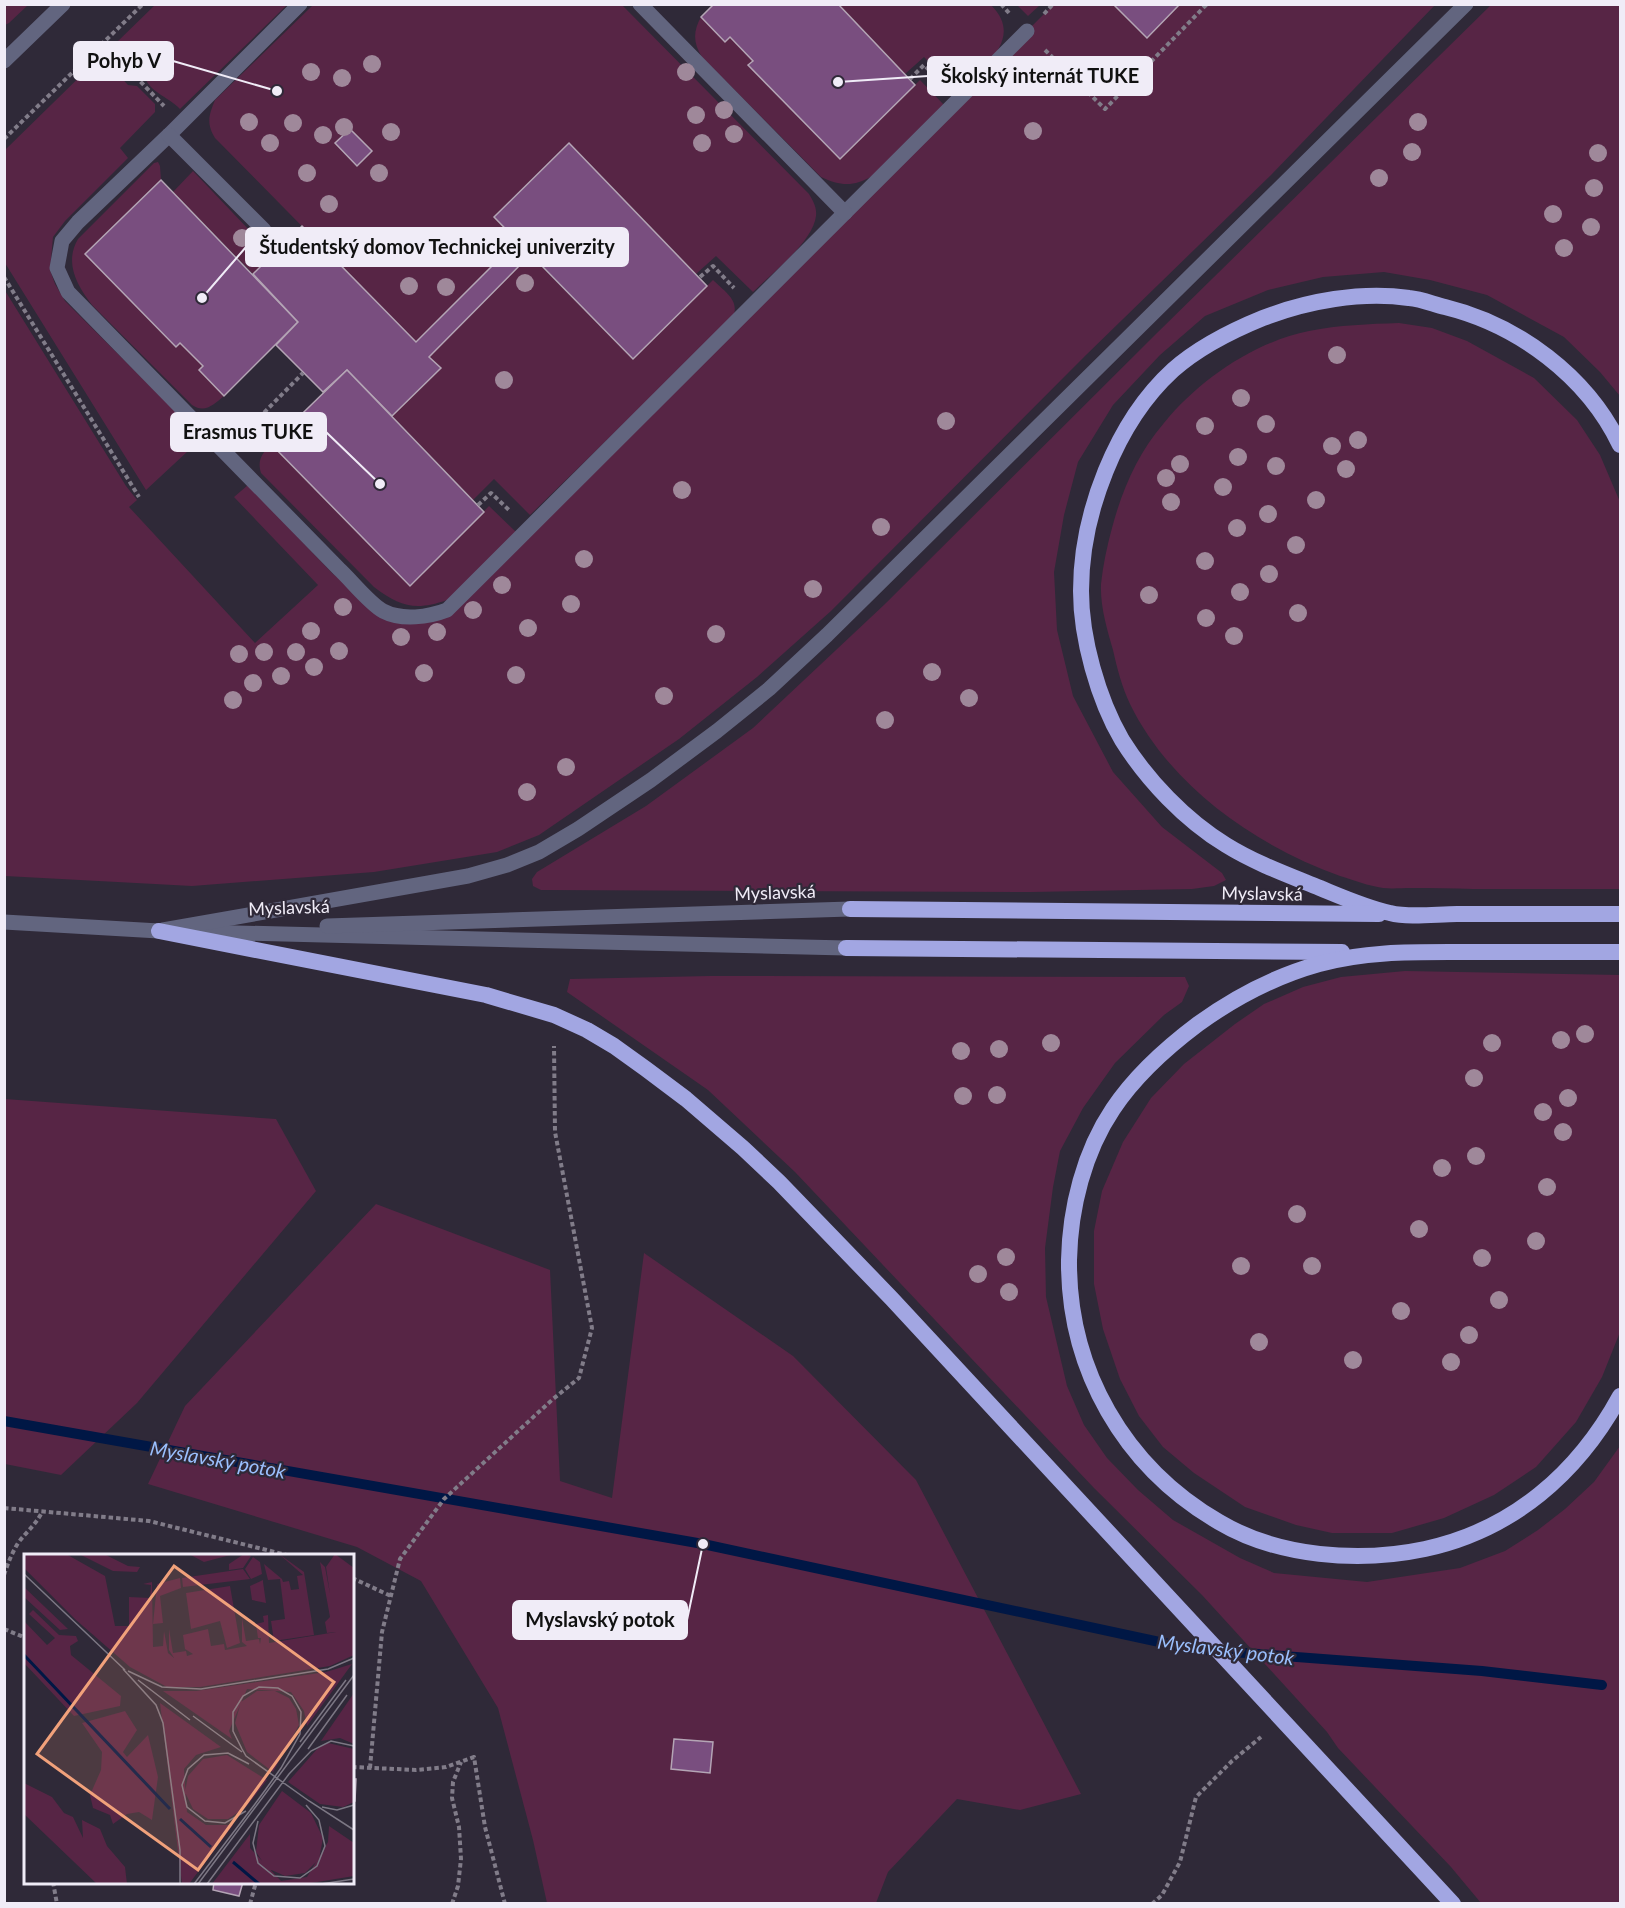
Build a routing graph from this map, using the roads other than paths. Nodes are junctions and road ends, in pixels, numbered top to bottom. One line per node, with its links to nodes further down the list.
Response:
1 (63, 4): 6 (street)
2 (300, 4): 7 (street)
3 (640, 4): 8 (street)
4 (1466, 4): 15 (street)
5 (1026, 31): 8 (street)
6 (4, 61)
7 (169, 135): 8 (street); 9 (street)
8 (845, 213)
9 (264, 230)
10 (1620, 445): 12 (highway)
11 (850, 909): 12 (highway, Myslavská); 15 (street, Myslavská)
12 (1392, 914): 13 (highway, Myslavská)
13 (1620, 914)
14 (4, 922): 15 (street, Myslavská)
15 (159, 931): 16 (street, Myslavská); 20 (highway)
16 (846, 948): 17 (highway, Myslavská)
17 (1385, 952): 18 (highway); 19 (highway)
18 (1620, 952)
19 (1620, 1396)
20 (1454, 1904)

